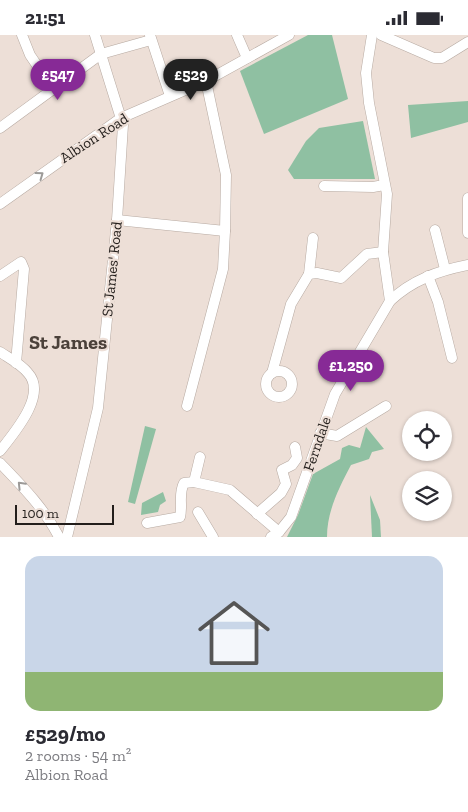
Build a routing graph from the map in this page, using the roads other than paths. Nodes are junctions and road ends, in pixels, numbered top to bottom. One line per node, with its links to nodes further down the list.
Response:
1 (22, 35): 12 (street)
2 (95, 35): 9 (street, St James' Road)
3 (237, 35): 10 (street)
4 (288, 35): 10 (street, Albion Road)
5 (372, 35): 16 (street)
6 (381, 35): 8 (street)
7 (151, 37): 9 (street); 13 (street)
8 (468, 43)
9 (101, 54): 12 (street); 14 (street, St James' Road)
10 (248, 58): 11 (street, Albion Road)
11 (206, 81): 13 (street, Albion Road); 22 (street)
12 (53, 89): 15 (street)
13 (170, 96): 14 (street, Albion Road)
14 (122, 117): 19 (street, Albion Road, one-way to 14); 20 (street, St James' Road)
15 (0, 128)
16 (384, 185): 17 (street); 25 (street)
17 (324, 186)
18 (468, 198): 23 (street)
19 (0, 203)
20 (117, 220): 22 (street); 49 (street, St James' Road)
21 (435, 230): 27 (street)
22 (225, 231): 36 (street)
23 (468, 233)
24 (313, 238): 28 (street)
25 (383, 252): 28 (street); 31 (street)
26 (468, 265): 27 (street, Ferndale)
27 (445, 269): 30 (street, Ferndale)
28 (308, 274): 35 (street)
29 (0, 276): 34 (street)
30 (428, 276): 31 (street, Ferndale); 33 (street)
31 (390, 301): 38 (street, Ferndale)
32 (0, 351): 34 (street)
33 (452, 358)
34 (16, 363): 40 (street)
35 (272, 373)
36 (188, 406)
37 (386, 406): 38 (street)
38 (320, 433): 47 (street, Ferndale)
39 (295, 447): 45 (street)
40 (0, 451)
41 (200, 457): 43 (street)
42 (0, 463): 48 (street, one-way to 42)
43 (194, 483): 45 (street); 46 (street)
44 (198, 512): 50 (street)
45 (257, 514): 47 (street)
46 (147, 523)
47 (275, 535)
48 (59, 537)
49 (67, 537)
50 (213, 537)

